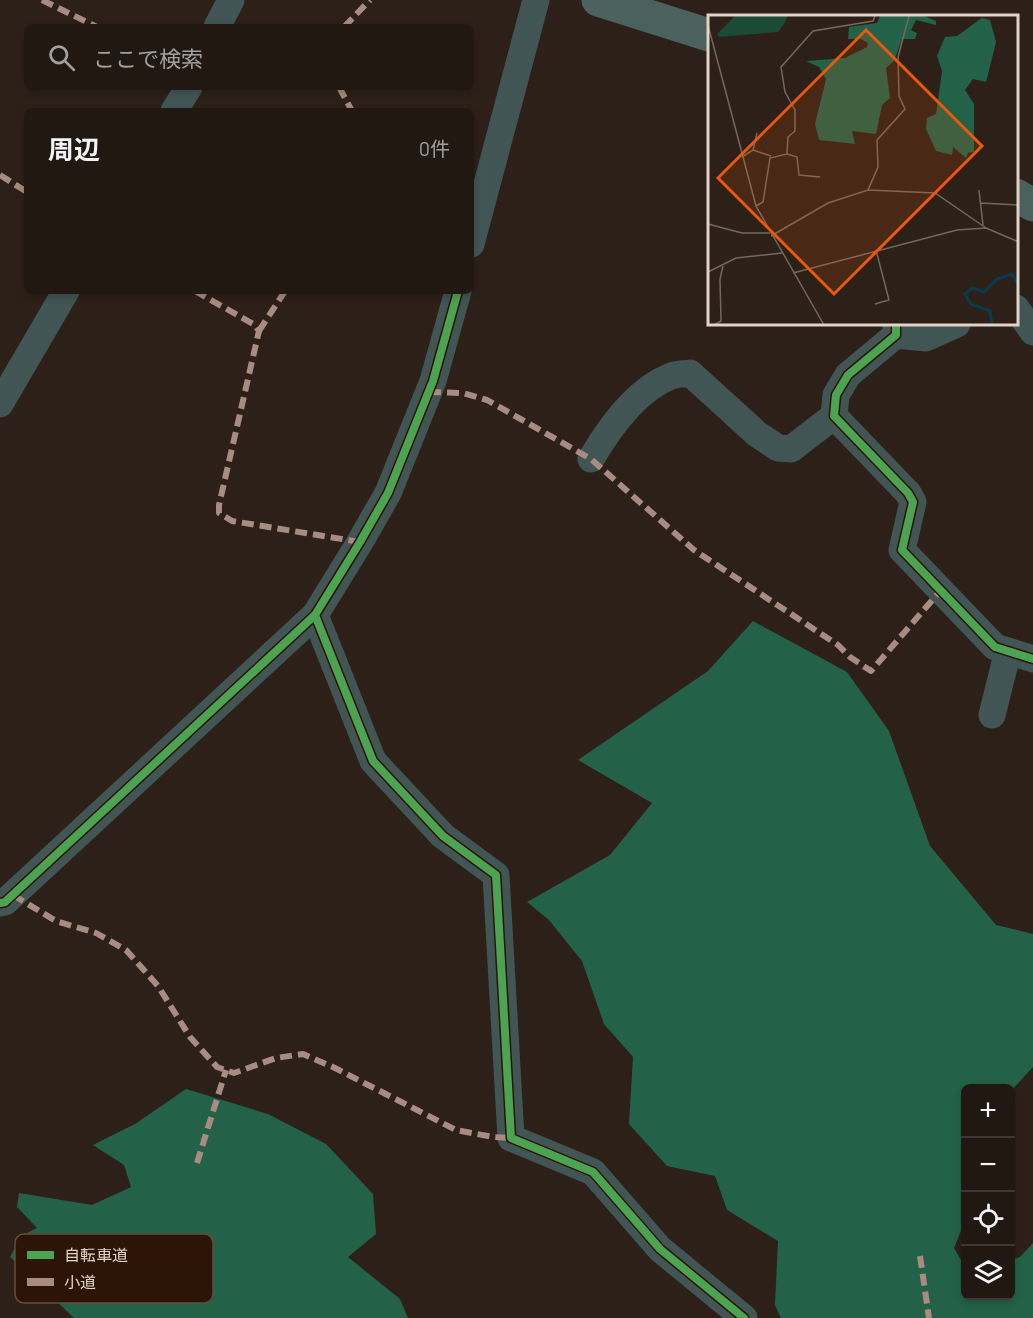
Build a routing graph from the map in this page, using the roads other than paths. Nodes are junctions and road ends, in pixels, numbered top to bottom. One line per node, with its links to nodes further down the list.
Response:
1 (231, 0): 4 (street)
2 (536, 0): 8 (street)
3 (598, 0): 5 (main road)
4 (219, 24)
5 (708, 35)
6 (187, 90): 7 (street)
7 (176, 108)
8 (474, 233)
9 (64, 294): 15 (street)
10 (457, 294): 18 (street)
11 (1018, 310): 14 (street)
12 (953, 326): 13 (street)
13 (896, 329): 16 (street)
14 (1033, 332)
15 (4, 389)
16 (834, 416): 17 (street); 19 (street)
17 (591, 459)
18 (315, 615): 21 (street); 22 (street)
19 (1020, 655): 20 (street)
20 (992, 715)
21 (0, 903)
22 (744, 1318)

